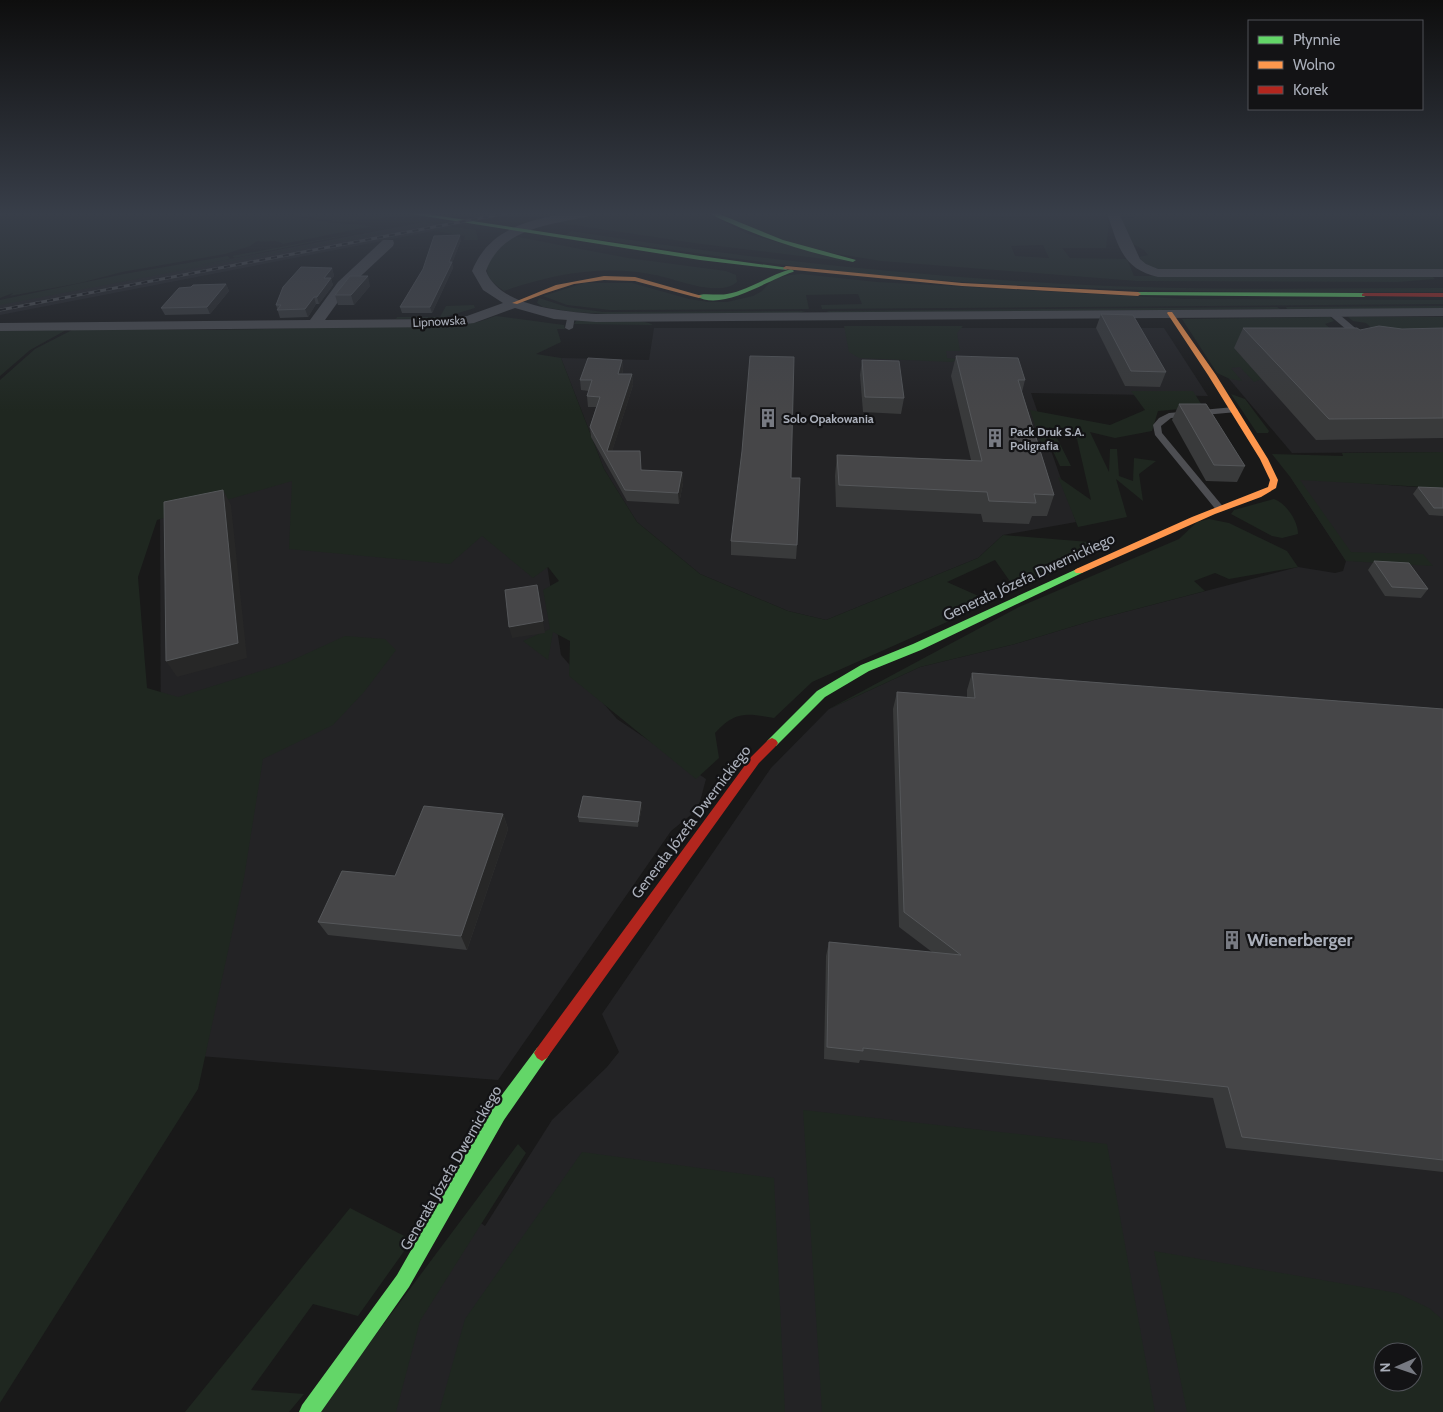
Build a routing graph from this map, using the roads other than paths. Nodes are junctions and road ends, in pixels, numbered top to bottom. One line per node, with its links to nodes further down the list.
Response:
1 (351, 279): 16 (street)
2 (482, 279): 12 (street)
3 (591, 279): 12 (main road)
4 (616, 279): 9 (main road)
5 (752, 279): 9 (main road)
6 (768, 279): 9 (main road)
7 (886, 279): 11 (main road)
8 (1032, 279): 10 (main road)
9 (756, 285)
10 (1443, 285)
11 (1443, 295)
12 (515, 303): 15 (street); 16 (street, Lipnowska)
13 (1331, 312): 14 (street); 15 (street); 18 (lane)
14 (1443, 312)
15 (1170, 313): 19 (main road, Generała Józefa Dwernickiego)
16 (314, 324): 17 (street, Lipnowska)
17 (0, 327)
18 (1365, 340)
19 (1234, 410): 20 (main road, Generała Józefa Dwernickiego); 20 (lane)
20 (1220, 510): 21 (main road, Generała Józefa Dwernickiego)
21 (309, 1412)

